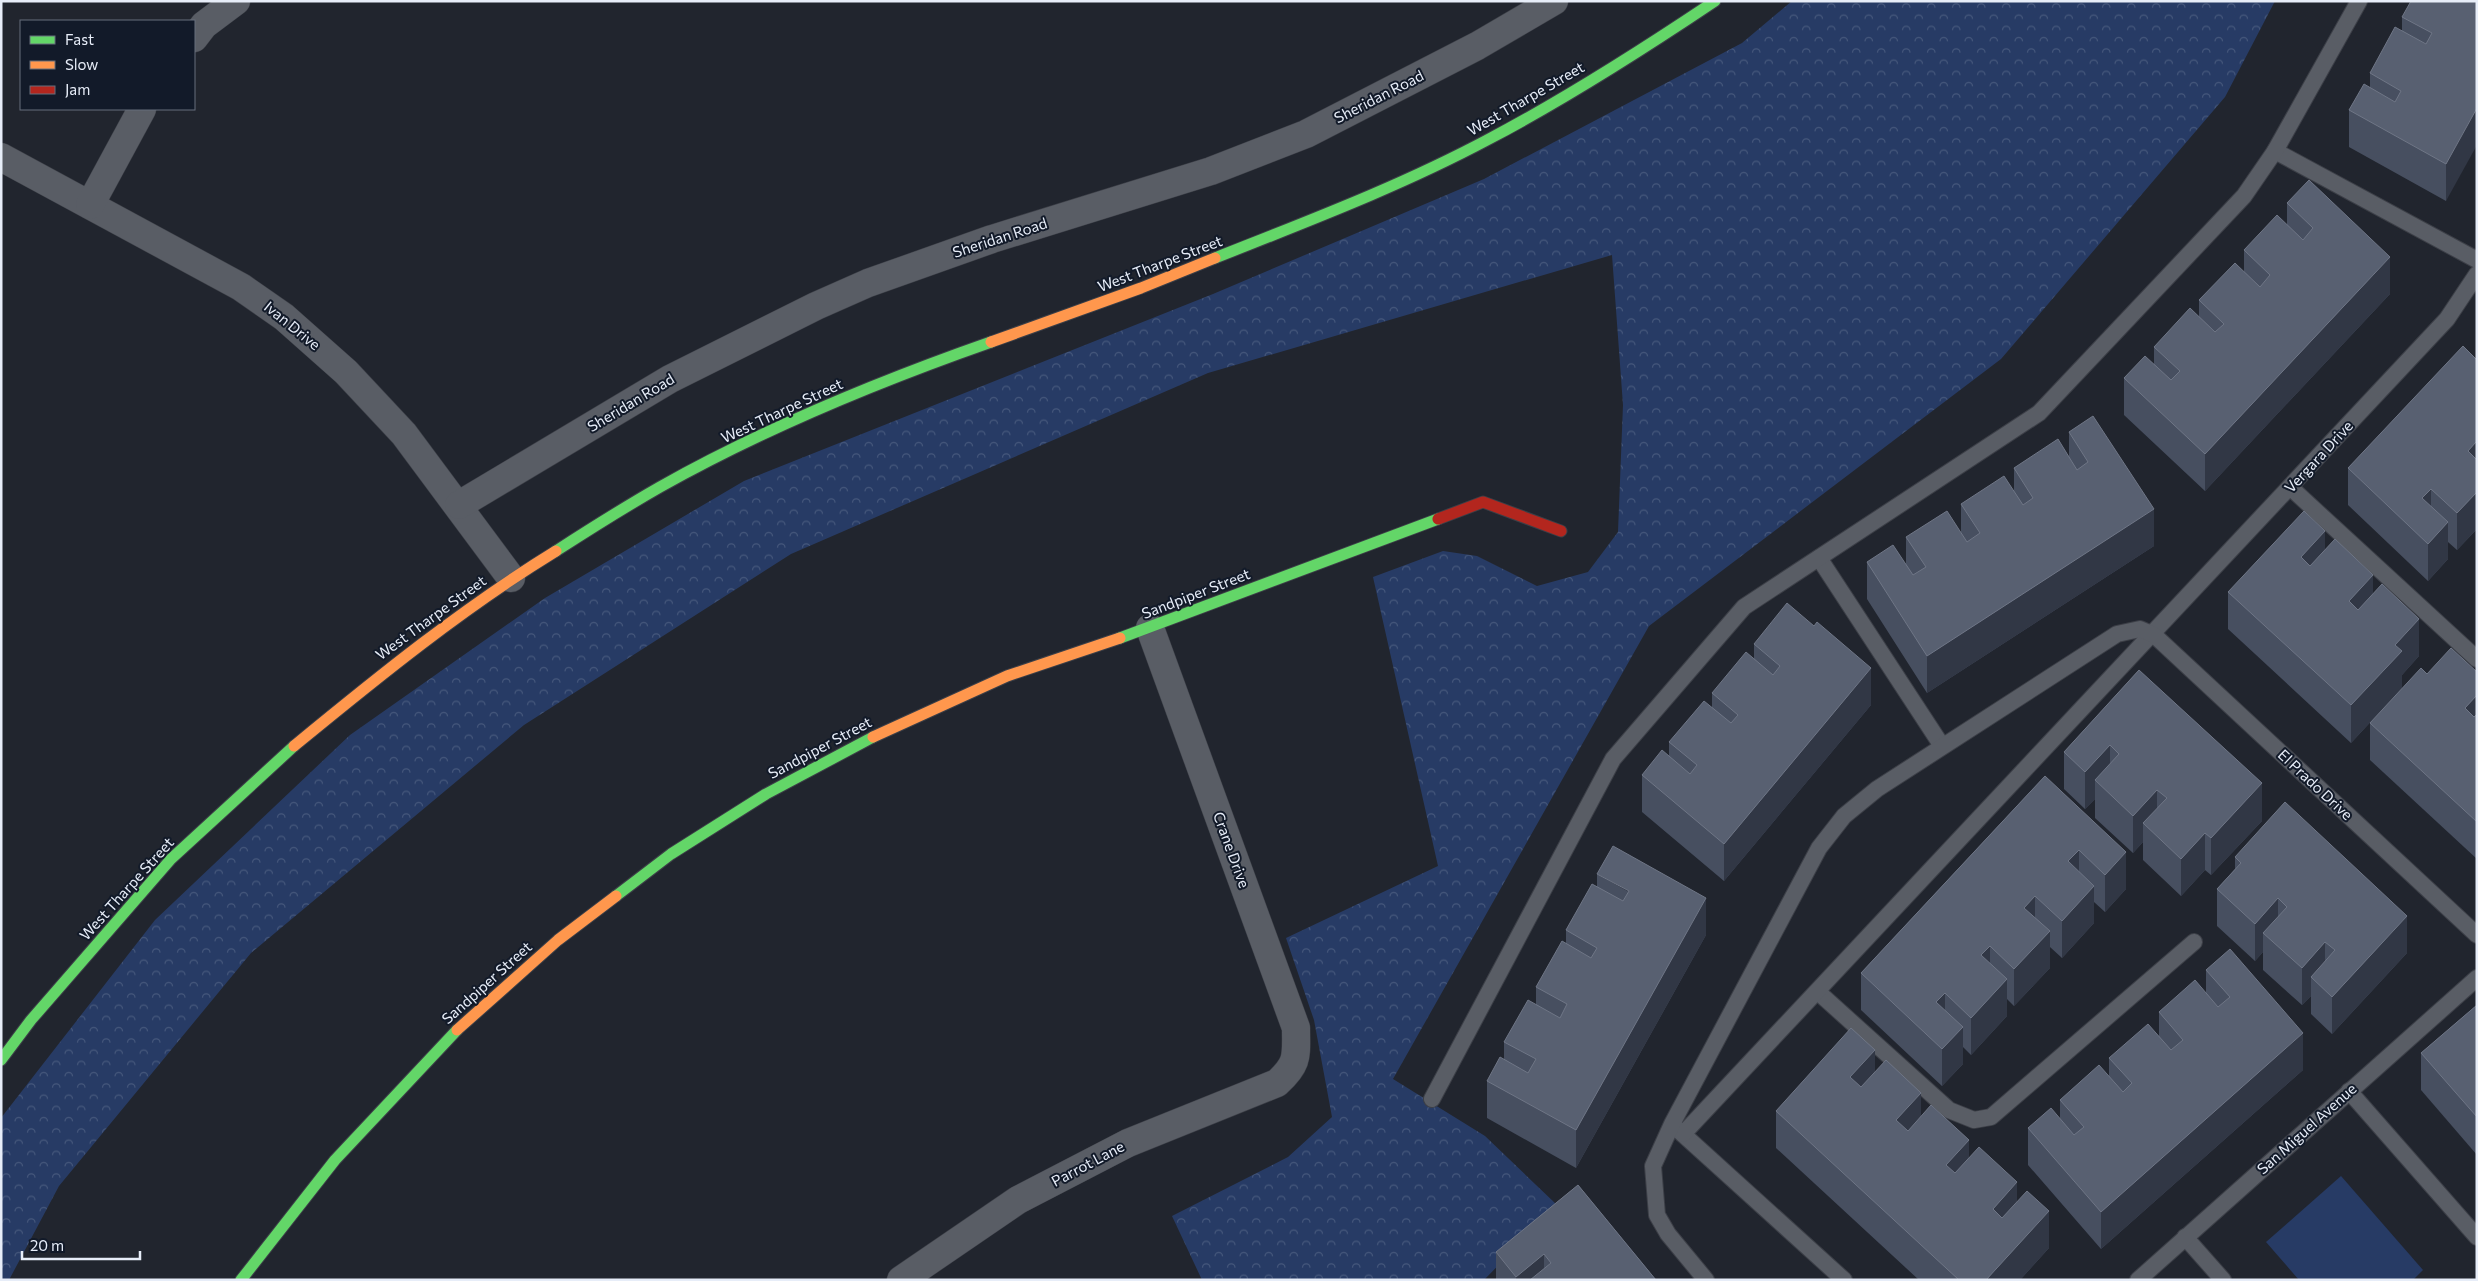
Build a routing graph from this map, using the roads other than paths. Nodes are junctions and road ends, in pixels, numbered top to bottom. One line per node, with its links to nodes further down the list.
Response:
1 (236, 1): 5 (street)
2 (1554, 1): 13 (street, Sheridan Road)
3 (1715, 1): 16 (main road, West Tharpe Street)
4 (2359, 1): 7 (lane)
5 (195, 37)
6 (141, 110): 9 (street)
7 (2275, 151): 10 (lane); 15 (lane)
8 (1, 157): 9 (street, Ivan Drive)
9 (90, 205): 13 (street, Ivan Drive)
10 (2477, 260)
11 (2477, 274): 12 (lane, Vergara Drive)
12 (2291, 488): 18 (lane, Vergara Drive); 19 (lane)
13 (459, 506): 16 (street, Ivan Drive)
14 (1561, 531): 17 (main road, Sandpiper Street)
15 (1818, 558): 20 (lane); 28 (lane)
16 (511, 578): 25 (main road, West Tharpe Street)
17 (1150, 628): 26 (street, Crane Drive); 32 (main road, Sandpiper Street)
18 (2154, 635): 20 (lane); 21 (lane, El Prado Drive); 24 (lane, Vergara Drive)
19 (2477, 660)
20 (1942, 746): 29 (lane)
21 (2477, 935)
22 (2194, 942): 24 (lane)
23 (2477, 978): 27 (lane, San Miguel Avenue)
24 (1818, 992): 29 (lane, Vergara Drive)
25 (1, 1060)
26 (1288, 1073): 33 (street, Parrot Lane)
27 (2349, 1091): 30 (lane); 31 (lane, San Miguel Avenue)
28 (1432, 1099)
29 (1678, 1129): 34 (lane); 35 (lane)
30 (2477, 1237)
31 (2185, 1238): 36 (lane, San Miguel Avenue); 37 (lane)
32 (240, 1280)
33 (901, 1280)
34 (1706, 1280)
35 (1844, 1280)
36 (2138, 1280)
37 (2223, 1280)

